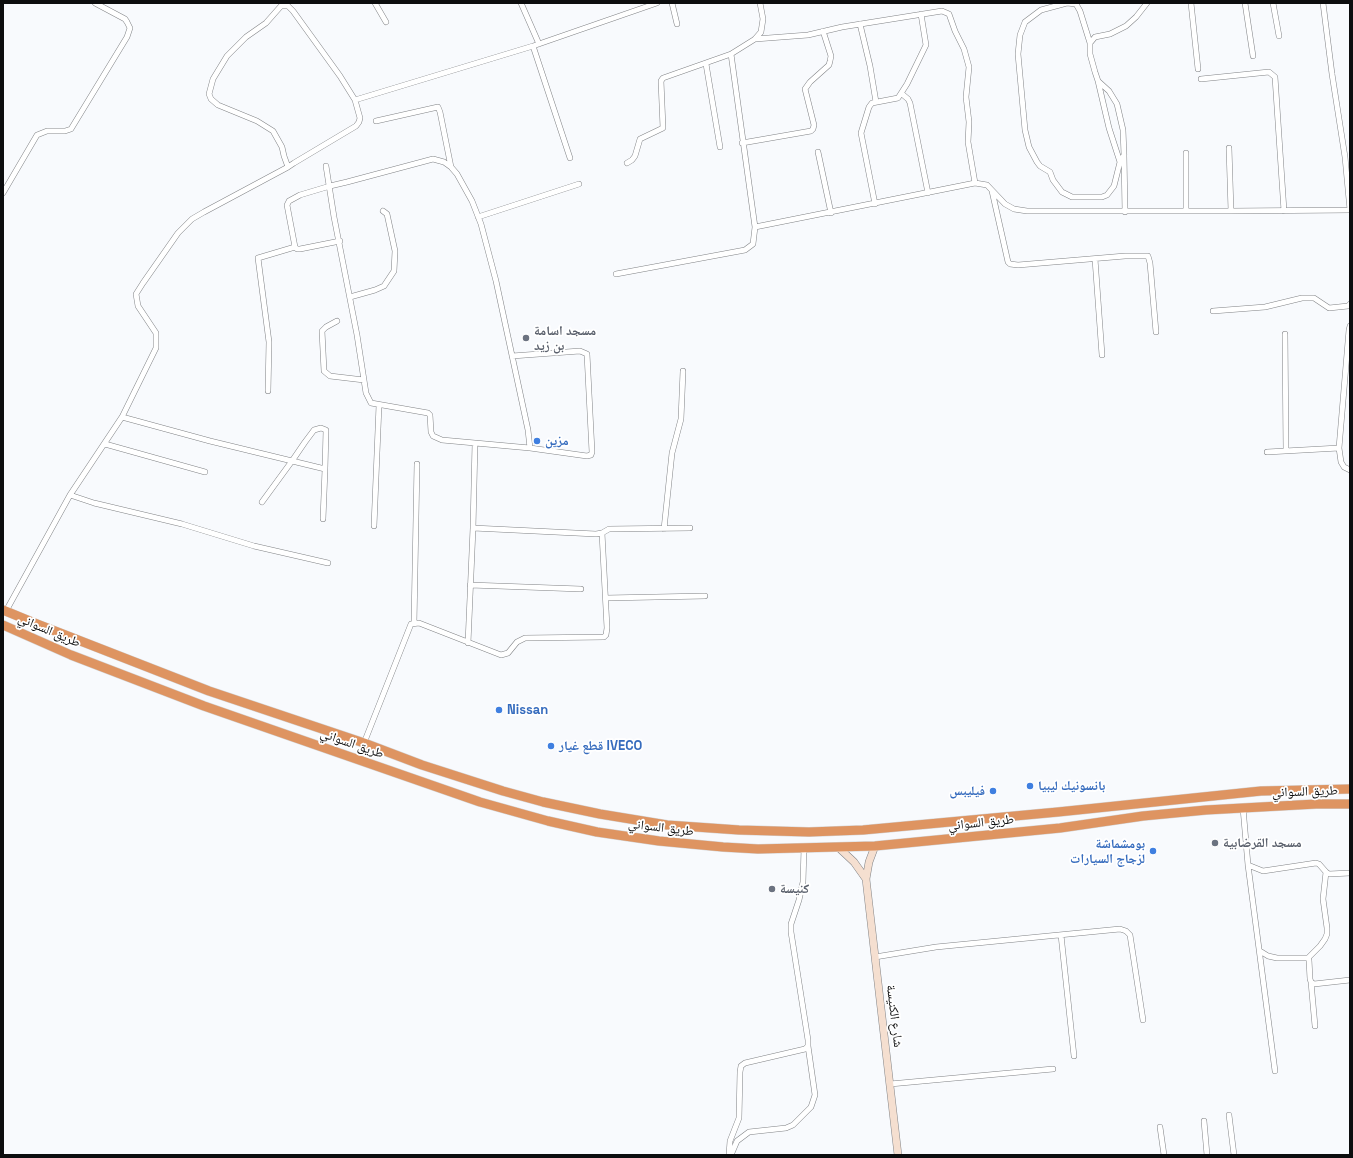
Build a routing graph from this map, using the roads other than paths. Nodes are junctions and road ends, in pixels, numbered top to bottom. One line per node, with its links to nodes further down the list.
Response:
1 (95, 3): 48 (street)
2 (375, 3): 13 (street)
3 (521, 3): 20 (street)
4 (657, 3): 20 (street)
5 (672, 3): 14 (street)
6 (760, 3): 18 (street)
7 (1147, 3): 19 (street)
8 (1191, 3): 25 (street)
9 (1245, 3): 23 (street)
10 (1273, 3): 17 (street)
11 (1323, 3): 52 (street)
12 (921, 14): 15 (street); 28 (street); 44 (street)
13 (386, 22)
14 (677, 24)
15 (860, 24): 16 (street); 30 (street)
16 (823, 31): 18 (street); 32 (street)
17 (1279, 36)
18 (756, 39): 22 (street)
19 (1090, 43): 27 (street); 39 (street)
20 (539, 44): 21 (street)
21 (533, 46): 29 (street); 38 (street)
22 (731, 54): 24 (street); 32 (street)
23 (1253, 56)
24 (706, 64): 33 (street); 40 (street)
25 (1198, 69)
26 (1201, 79): 51 (street)
27 (1098, 81): 37 (street); 39 (street)
28 (902, 94): 30 (street); 49 (street)
29 (355, 100): 42 (street); 42 (street)
30 (876, 102): 50 (street)
31 (376, 121): 43 (street)
32 (742, 143): 59 (street)
33 (720, 147)
34 (1229, 148): 56 (street)
35 (818, 152): 57 (street)
36 (1186, 153): 55 (street)
37 (1124, 155): 39 (street); 54 (street)
38 (570, 158)
39 (1120, 162)
40 (627, 163)
41 (326, 166): 46 (street)
42 (288, 167): 77 (street)
43 (451, 168): 46 (street); 58 (street)
44 (975, 183): 47 (street); 49 (street)
45 (578, 184): 58 (street)
46 (330, 186): 60 (street); 61 (street)
47 (992, 190): 54 (street); 62 (street)
48 (3, 193)
49 (928, 193): 50 (street)
50 (875, 204): 57 (street)
51 (1284, 210): 52 (street); 56 (street)
52 (1350, 210)
53 (383, 211): 64 (street)
54 (1125, 212): 55 (street)
55 (1186, 212): 56 (street)
56 (1231, 212)
57 (831, 213): 59 (street)
58 (478, 217): 72 (street)
59 (755, 227): 63 (street)
60 (340, 241): 61 (street); 64 (street)
61 (295, 247): 75 (street)
62 (1095, 259): 69 (street); 71 (street)
63 (616, 274)
64 (350, 297): 74 (street)
65 (1350, 304): 66 (street)
66 (1213, 311)
67 (337, 321): 74 (street)
68 (1350, 326): 81 (street)
69 (1156, 332)
70 (1285, 334): 82 (street)
71 (1102, 355)
72 (512, 356): 80 (street); 80 (street)
73 (683, 371): 95 (street)
74 (364, 380): 76 (street)
75 (268, 391)
76 (379, 405): 78 (street); 92 (street)
77 (122, 417): 79 (street); 84 (street)
78 (475, 443): 80 (street); 93 (street)
79 (105, 444): 88 (street); 89 (street)
80 (530, 448)
81 (1339, 448): 82 (street); 87 (street)
82 (1286, 451): 83 (street)
83 (1267, 452)
84 (292, 461): 86 (street); 86 (street); 90 (street)
85 (417, 464): 103 (street)
86 (324, 469): 91 (street)
87 (1350, 470)
88 (205, 472)
89 (70, 495): 97 (street); 102 (street)
90 (262, 502)
91 (323, 519)
92 (374, 526)
93 (473, 528): 96 (street); 98 (street)
94 (690, 528): 95 (street)
95 (664, 529): 96 (street)
96 (602, 533): 101 (street)
97 (328, 563)
98 (470, 585): 99 (street); 105 (street)
99 (581, 589)
100 (705, 596): 101 (street)
101 (606, 598): 105 (street)
102 (4, 610): 106 (highway, طريق السواني)
103 (414, 623): 105 (street); 106 (street)
104 (3, 625): 112 (highway, طريق السواني)
105 (468, 643)
106 (364, 743): 107 (highway, طريق السواني)
107 (1350, 789)
108 (1350, 804): 109 (highway, طريق السواني)
109 (1243, 808): 110 (highway, طريق السواني); 113 (street)
110 (875, 846): 111 (highway, طريق السواني); 116 (main road, شارع الكنيسة)
111 (838, 847): 112 (highway, طريق السواني); 116 (main road, شارع الكنيسة)
112 (804, 848): 125 (street)
113 (1248, 865): 114 (street); 118 (street)
114 (1326, 872): 115 (street); 120 (street)
115 (1350, 872)
116 (866, 879): 119 (main road, شارع الكنيسة)
117 (1060, 935): 119 (street); 123 (street); 126 (street)
118 (1260, 951): 120 (street); 128 (street)
119 (875, 957): 129 (main road, شارع الكنيسة)
120 (1308, 958): 122 (street)
121 (1350, 980): 122 (street)
122 (1311, 982): 124 (street)
123 (1143, 1020)
124 (1315, 1026)
125 (808, 1046): 133 (street); 133 (street)
126 (1074, 1056)
127 (1053, 1069): 129 (street)
128 (1275, 1071)
129 (890, 1084): 134 (main road, شارع الكنيسة)
130 (1229, 1115): 137 (street)
131 (1204, 1121): 136 (street)
132 (1160, 1127): 135 (street)
133 (730, 1155)
134 (898, 1155)
135 (1164, 1155)
136 (1207, 1155)
137 (1234, 1155)

